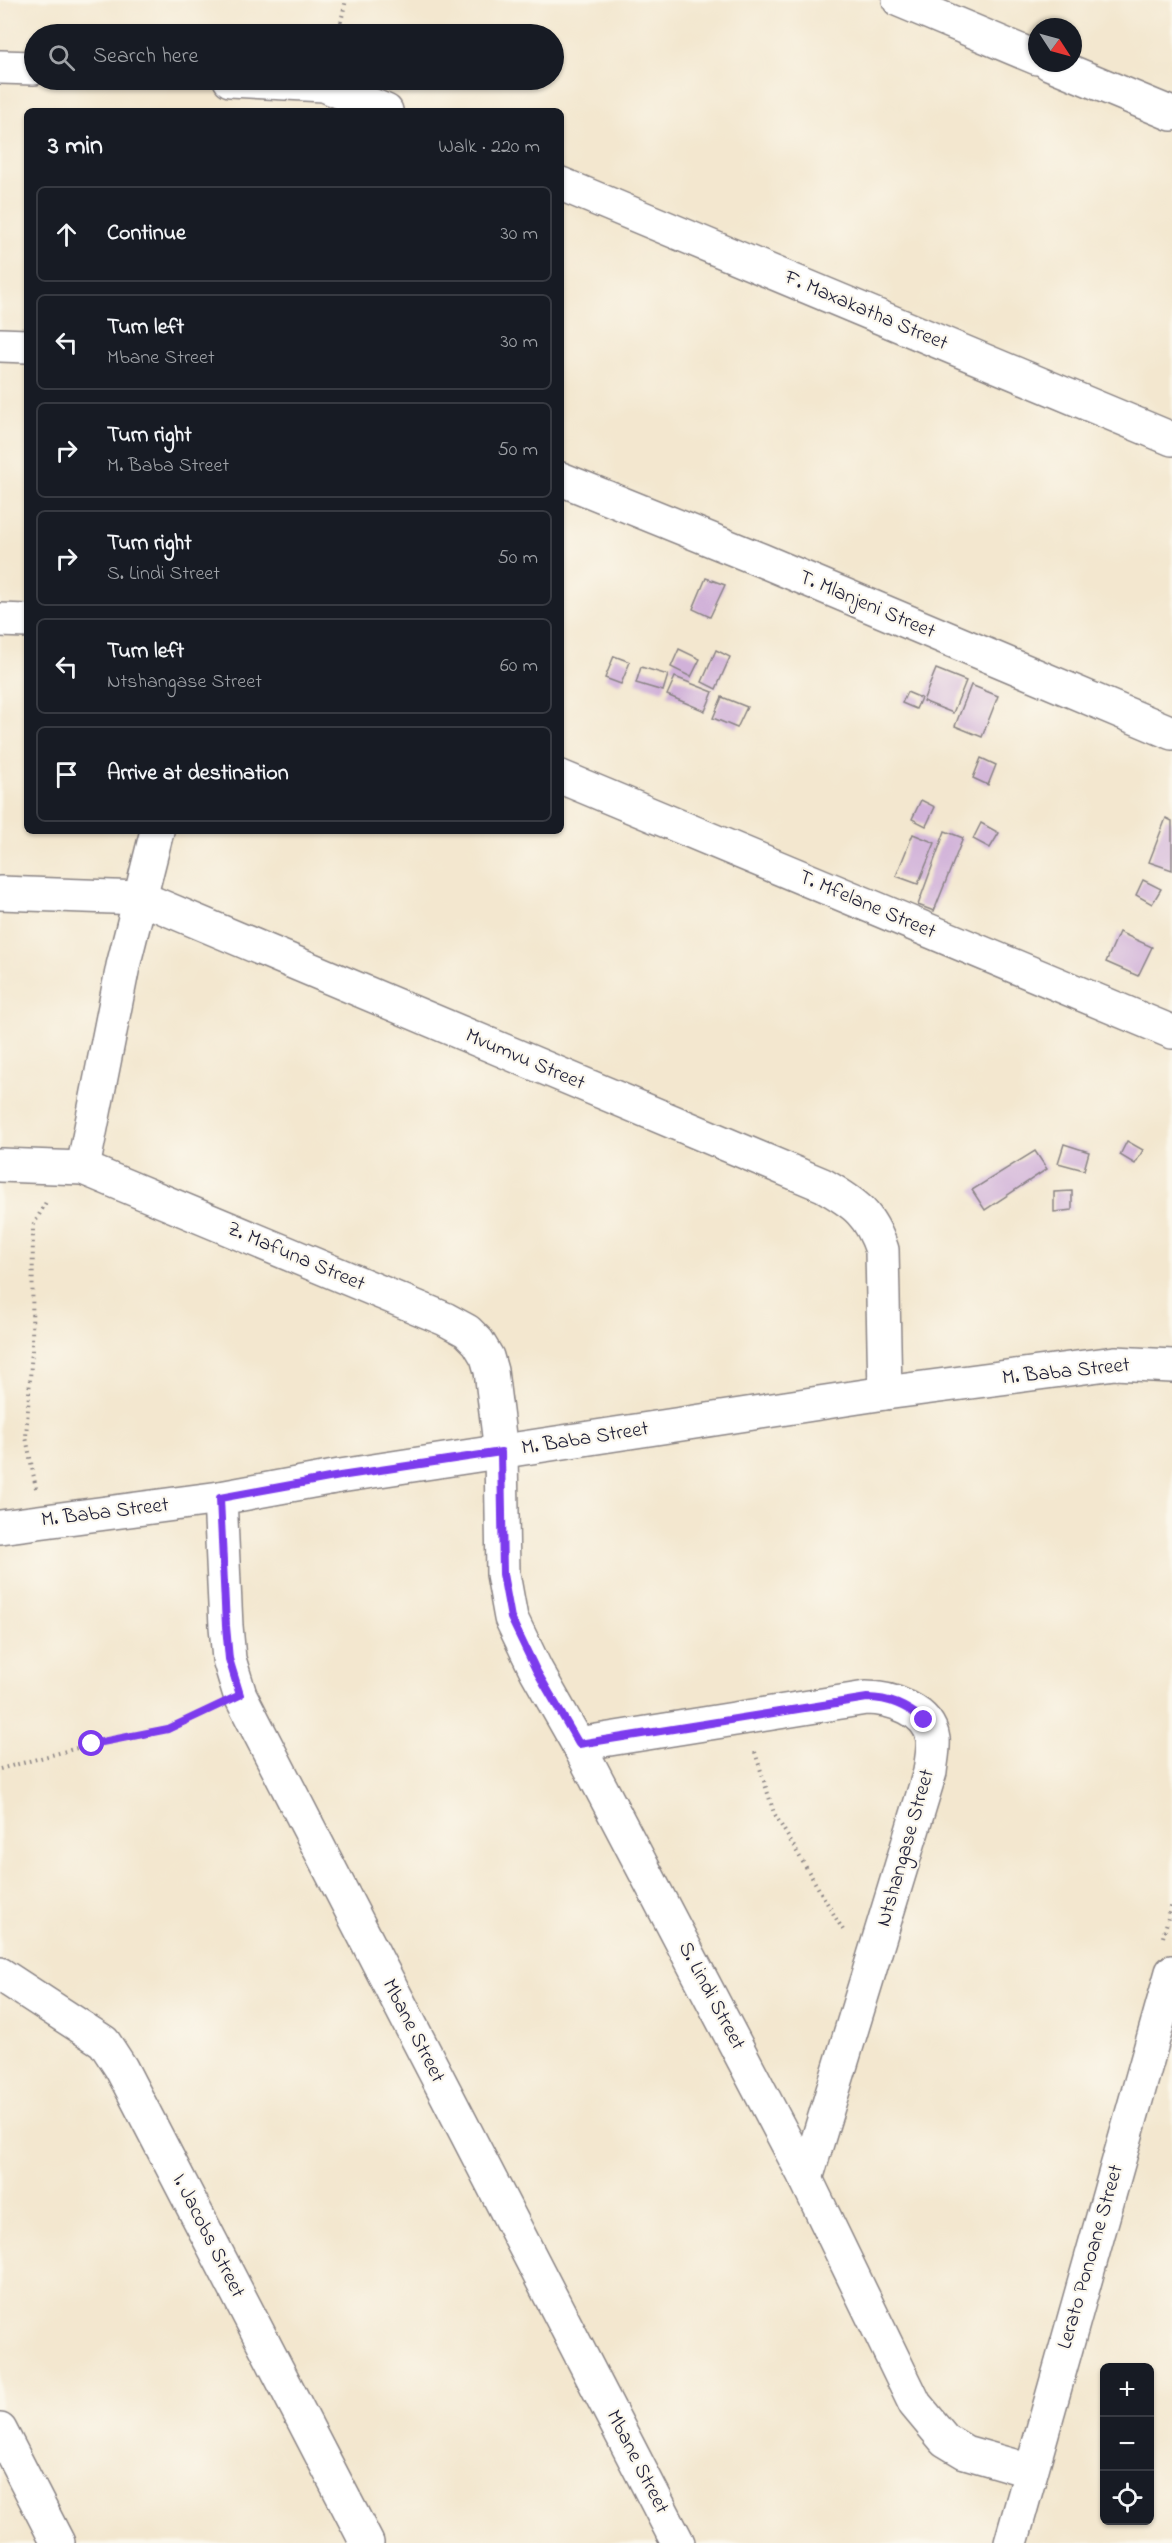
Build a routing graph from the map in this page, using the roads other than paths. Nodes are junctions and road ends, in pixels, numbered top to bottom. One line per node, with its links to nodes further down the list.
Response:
1 (898, 0): 2 (street)
2 (1028, 54)
3 (0, 67): 4 (street)
4 (24, 68)
5 (1071, 72): 9 (street)
6 (281, 90): 7 (street)
7 (321, 98): 8 (street)
8 (371, 108)
9 (1172, 114)
10 (564, 185): 13 (street, F. Maxakatha Street)
11 (0, 345): 12 (street)
12 (24, 346)
13 (1172, 439)
14 (564, 480): 17 (street, T. Mlanjeni Street)
15 (0, 620): 16 (street)
16 (24, 621)
17 (1172, 733)
18 (564, 778): 22 (street, T. Mfelane Street)
19 (157, 834): 21 (street)
20 (0, 893): 21 (street, Mvumvu Street)
21 (141, 898): 24 (street); 26 (street, Mvumvu Street)
22 (1172, 1032)
23 (0, 1165): 24 (street, Z. Mafuna Street)
24 (83, 1168): 27 (street, Z. Mafuna Street)
25 (1172, 1366): 26 (street, M. Baba Street)
26 (885, 1393): 27 (street, M. Baba Street)
27 (501, 1452): 28 (street, M. Baba Street); 30 (street, S. Lindi Street)
28 (220, 1498): 29 (street, M. Baba Street); 38 (street, Mbane Street)
29 (0, 1527)
30 (579, 1744): 33 (street, S. Lindi Street); 33 (street, Ntshangase Street)
31 (1172, 1972): 35 (street, Lerato Ponoane Street)
32 (0, 1974): 37 (street, I. Jacobs Street)
33 (806, 2179): 35 (street, S. Lindi Street)
34 (0, 2430): 36 (street)
35 (1031, 2471): 39 (street, Lerato Ponoane Street)
36 (58, 2543)
37 (367, 2543)
38 (678, 2543)
39 (1011, 2543)

